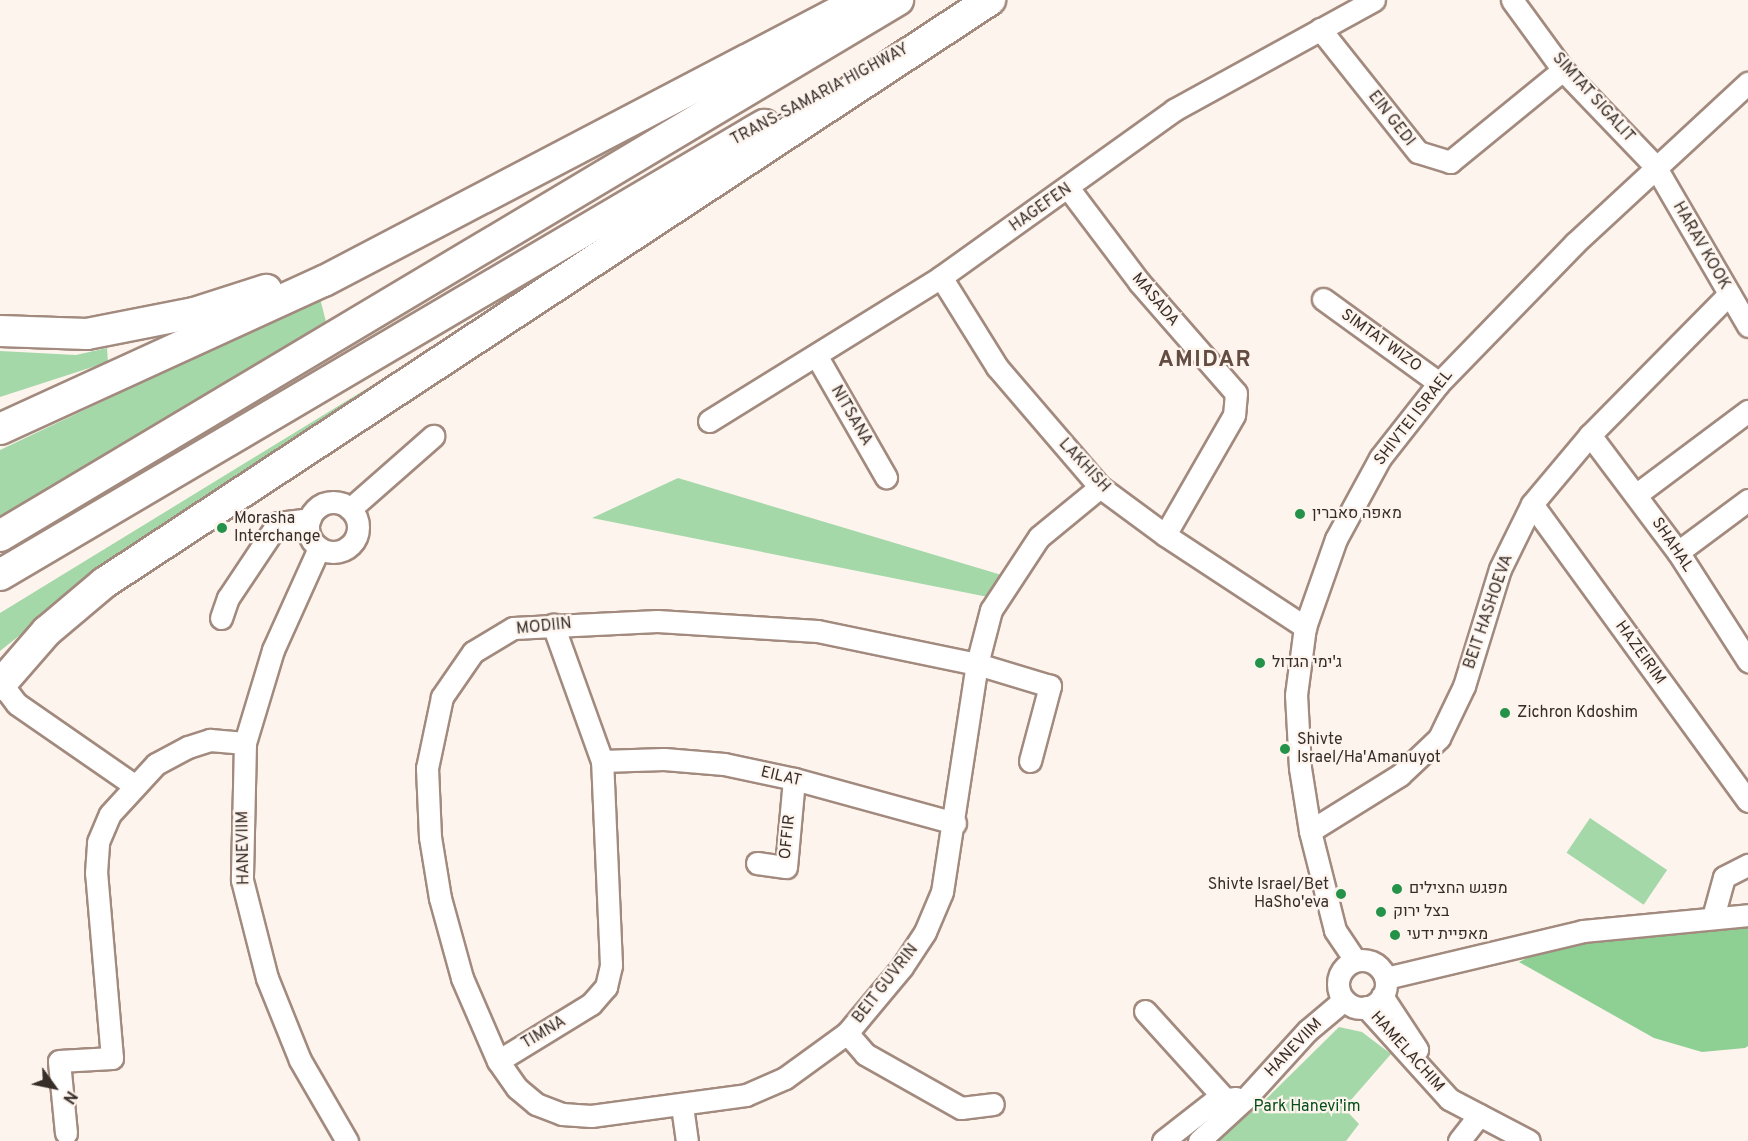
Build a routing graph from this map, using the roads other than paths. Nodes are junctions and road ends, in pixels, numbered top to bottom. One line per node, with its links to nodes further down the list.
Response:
1 (861, 0): 12 (highway)
2 (898, 0): 36 (highway)
3 (990, 0): 7 (highway)
4 (1374, 0): 6 (street, HAGEFEN)
5 (1512, 0): 8 (street, SIMTAT SIGALIT)
6 (1320, 29): 8 (street, EIN GEDI); 11 (street, HAGEFEN)
7 (940, 30): 27 (highway, TRANS-SAMARIA HIGHWAY); 46 (highway)
8 (1563, 70): 10 (street, SIMTAT SIGALIT)
9 (1748, 83): 10 (street, SHIVTEI ISRAEL)
10 (1655, 166): 14 (street, HARAV KOOK); 20 (street, SHIVTEI ISRAEL)
11 (1069, 189): 13 (street, HAGEFEN); 35 (street, MASADA)
12 (498, 191): 17 (highway); 18 (highway)
13 (941, 277): 19 (street, HAGEFEN); 29 (street, LAKHISH)
14 (1730, 294): 16 (street, HARAV KOOK); 25 (street, BEIT HASHOEVA)
15 (1323, 299): 20 (street, SIMTAT WIZO)
16 (1748, 326)
17 (0, 330)
18 (203, 336): 21 (highway); 24 (highway)
19 (816, 355): 23 (street, HAGEFEN); 28 (street, NITSANA)
20 (1439, 382): 43 (street, SHIVTEI ISRAEL)
21 (0, 407)
22 (1748, 411): 30 (street)
23 (709, 421)
24 (0, 429)
25 (1590, 435): 30 (street, SHAHAL); 32 (street, BEIT HASHOEVA)
26 (433, 436): 33 (street)
27 (187, 467): 39 (highway); 40 (highway)
28 (886, 477)
29 (1100, 487): 35 (street, LAKHISH); 45 (street, BEIT GUVRIN)
30 (1637, 494): 38 (street, SHAHAL)
31 (1748, 500): 38 (street)
32 (1532, 504): 52 (street, HAZEIRIM); 54 (street, BEIT HASHOEVA)
33 (350, 509): 34 (street); 37 (street)
34 (310, 519): 37 (street); 41 (street)
35 (1165, 535): 43 (street, LAKHISH)
36 (0, 536)
37 (319, 548): 47 (street, HANEVIIM)
38 (1678, 552): 44 (street, SHAHAL)
39 (0, 575)
40 (0, 598)
41 (221, 618)
42 (553, 625): 45 (street, MODIIN); 48 (street); 64 (street, MODIIN)
43 (1305, 627): 54 (street, SHIVTEI ISRAEL)
44 (1748, 661)
45 (977, 664): 49 (street, MODIIN); 53 (street, BEIT GUVRIN)
46 (1, 684): 51 (street)
47 (245, 743): 51 (street); 71 (street, HANEVIIM)
48 (602, 761): 50 (street, EILAT); 64 (street, TIMNA)
49 (1030, 761)
50 (794, 779): 53 (street, EILAT); 55 (street, OFFIR)
51 (134, 785): 70 (street)
52 (1748, 801)
53 (955, 823): 63 (street, BEIT GUVRIN)
54 (1310, 831): 59 (street, SHIVTEI ISRAEL)
55 (757, 863)
56 (1748, 865): 58 (street)
57 (1748, 915): 58 (street)
58 (1713, 917): 60 (street)
59 (1355, 960): 60 (street, HAMELACHIM); 61 (street)
60 (1378, 994): 61 (street); 69 (street, HAMELACHIM)
61 (1344, 1000): 66 (street, HANEVIIM)
62 (1145, 1011): 65 (street)
63 (847, 1033): 67 (street); 68 (street, BEIT GUVRIN)
64 (498, 1061): 68 (street, BEIT GUVRIN)
65 (1224, 1098): 66 (street); 73 (street)
66 (1246, 1098): 74 (street, HANEVIIM)
67 (993, 1104)
68 (682, 1106): 72 (street)
69 (1479, 1115): 75 (street); 76 (street, HAMELACHIM)
70 (66, 1133)
71 (347, 1141)
72 (687, 1141)
73 (1163, 1141)
74 (1199, 1141)
75 (1458, 1141)
76 (1529, 1141)

